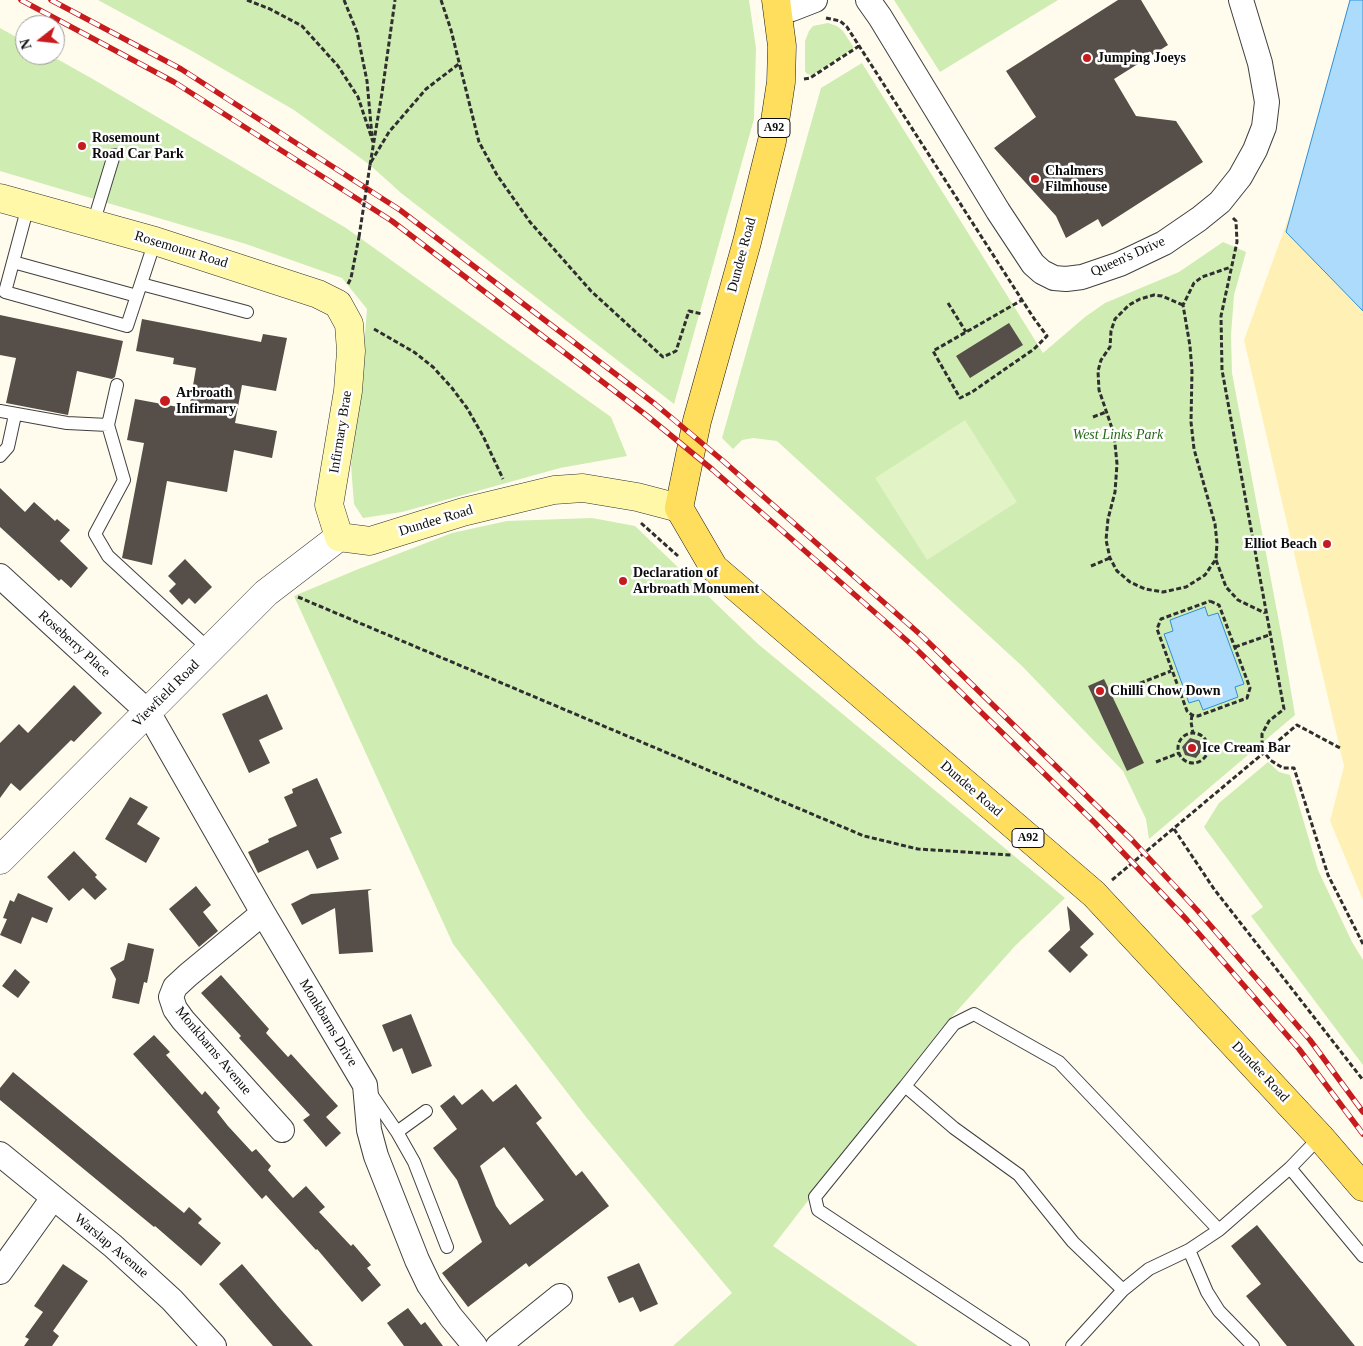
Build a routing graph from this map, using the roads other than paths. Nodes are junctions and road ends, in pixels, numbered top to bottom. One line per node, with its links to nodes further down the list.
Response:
1 (868, 0): 2 (street, Queen's Drive)
2 (1241, 0)
3 (777, 6): 4 (street); 19 (main road, Dundee Road / A92)
4 (818, 9)
5 (114, 155): 8 (lane)
6 (0, 198): 7 (main road, Rosemount Road)
7 (28, 206): 8 (main road, Rosemount Road); 10 (lane)
8 (93, 224): 9 (main road, Rosemount Road)
9 (155, 241): 11 (lane); 13 (main road, Rosemount Road)
10 (13, 262): 11 (lane); 11 (lane)
11 (139, 290): 12 (lane)
12 (247, 312)
13 (343, 314): 20 (main road, Infirmary Brae)
14 (117, 385): 17 (lane)
15 (0, 411): 16 (lane)
16 (15, 415): 17 (lane); 18 (lane)
17 (108, 425): 22 (lane)
18 (0, 456)
19 (679, 508): 20 (main road, Dundee Road); 31 (main road, Dundee Road / A92)
20 (339, 537): 22 (street, Viewfield Road)
21 (0, 576): 23 (street, Roseberry Place)
22 (210, 650): 23 (street, Viewfield Road)
23 (148, 712): 24 (street, Viewfield Road); 25 (street, Monkbarns Drive)
24 (0, 860)
25 (263, 912): 26 (street, Monkbarns Drive); 29 (street, Monkbarns Avenue)
26 (365, 1085): 30 (lane); 44 (street, Monkbarns Drive)
27 (905, 1086): 36 (lane); 41 (lane); 46 (lane)
28 (426, 1111): 30 (lane)
29 (282, 1130)
30 (397, 1132): 37 (lane)
31 (1320, 1136): 33 (lane); 34 (main road, Dundee Road / A92)
32 (0, 1154): 35 (street, Warslap Avenue)
33 (1290, 1168): 36 (lane); 39 (lane)
34 (1363, 1186)
35 (53, 1198): 40 (street); 43 (street, Warslap Avenue)
36 (1219, 1230): 38 (lane)
37 (447, 1247)
38 (1189, 1250): 41 (lane); 48 (lane)
39 (1363, 1256)
40 (0, 1272)
41 (1123, 1290): 47 (lane)
42 (560, 1296): 45 (street)
43 (214, 1346)
44 (475, 1346)
45 (498, 1346)
46 (1023, 1346)
47 (1072, 1346)
48 (1253, 1346)

